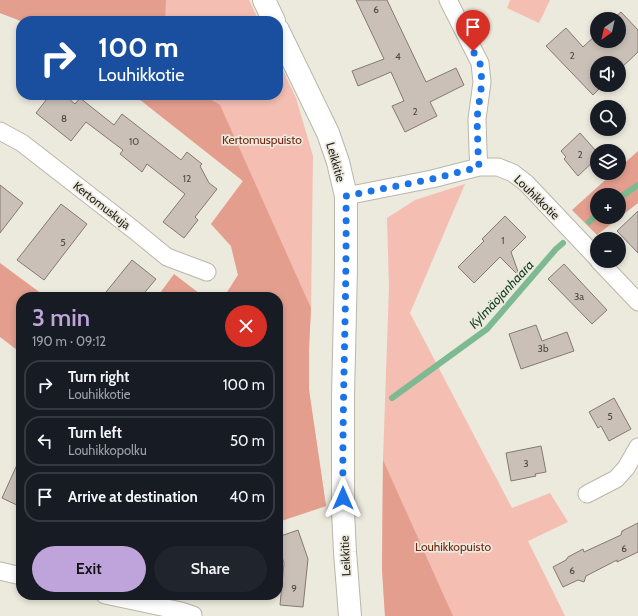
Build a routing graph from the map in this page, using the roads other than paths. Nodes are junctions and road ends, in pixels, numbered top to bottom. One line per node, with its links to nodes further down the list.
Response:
1 (264, 0): 3 (street)
2 (448, 0): 6 (street)
3 (272, 16)
4 (283, 40): 7 (street, Leikkitie)
5 (0, 130): 10 (street, Kertomuskuja)
6 (479, 167): 7 (street, Louhikkotie); 8 (street, Louhikkotie)
7 (346, 196): 18 (street, Leikkitie)
8 (590, 251)
9 (606, 268): 11 (street)
10 (207, 272)
11 (638, 302)
12 (638, 447): 13 (street)
13 (587, 494)
14 (0, 572): 15 (street)
15 (16, 575)
16 (127, 600): 17 (street)
17 (193, 616)
18 (350, 616)

